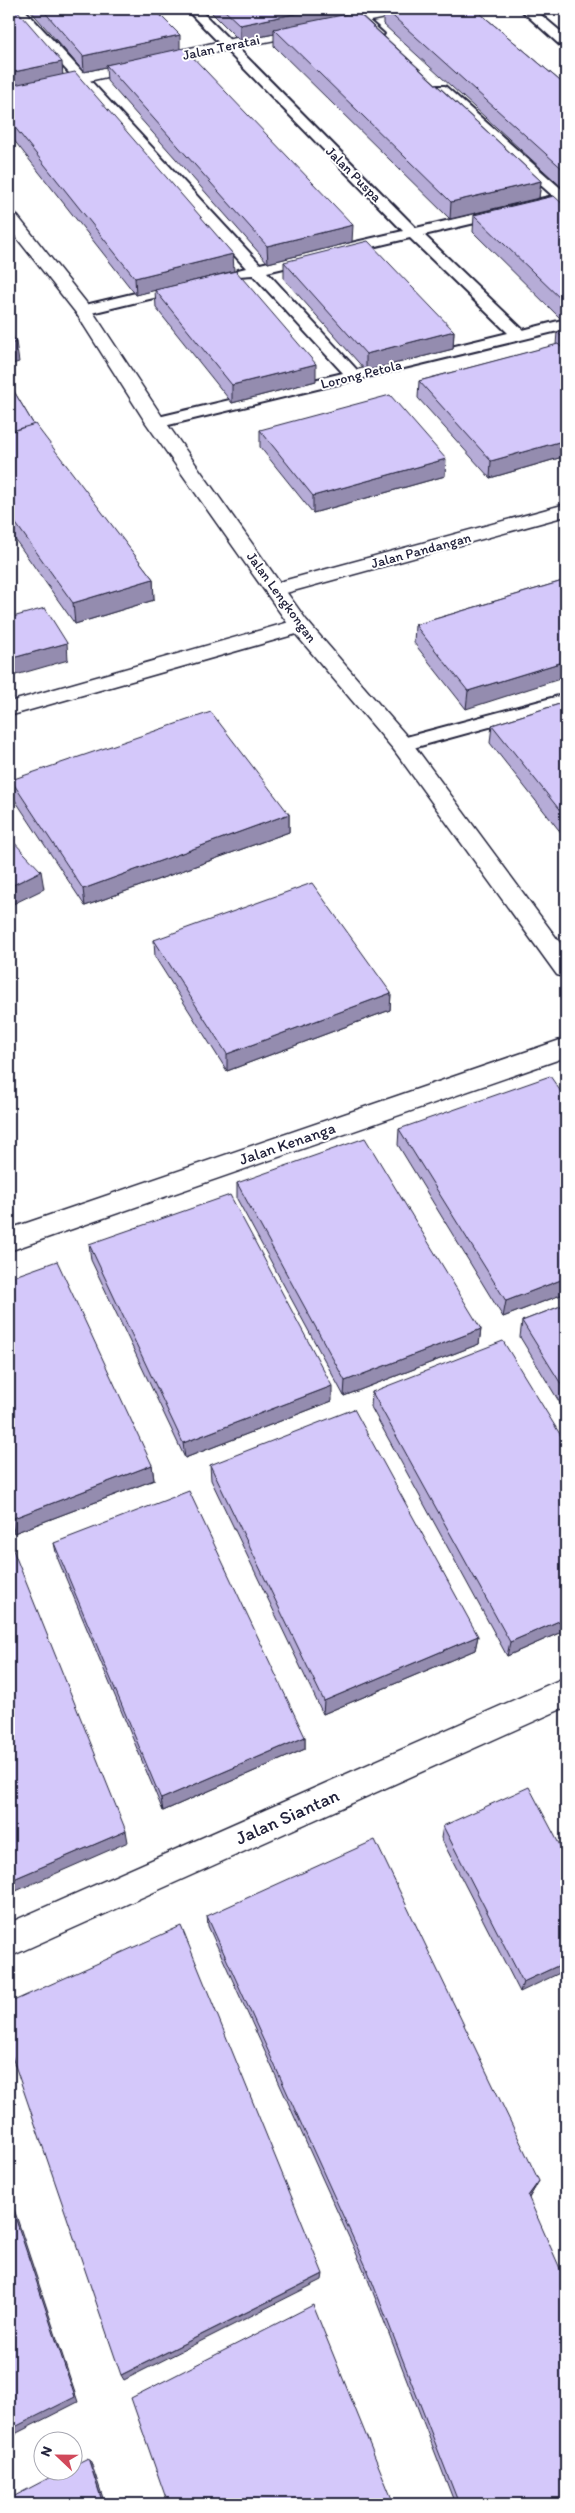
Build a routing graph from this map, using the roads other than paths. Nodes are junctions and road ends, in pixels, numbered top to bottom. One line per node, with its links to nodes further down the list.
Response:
1 (17, 9): 9 (lane)
2 (192, 9): 8 (lane, Jalan Puspa)
3 (405, 9): 5 (street, Jalan Teratai)
4 (526, 9): 6 (lane)
5 (354, 14): 7 (lane); 8 (street, Jalan Teratai)
6 (566, 43)
7 (389, 44)
8 (226, 46): 9 (street, Jalan Teratai); 14 (lane, Jalan Puspa)
9 (81, 79): 11 (street, Jalan Teratai); 15 (lane)
10 (433, 82): 12 (lane)
11 (9, 94)
12 (565, 198): 14 (lane)
13 (9, 216): 18 (street, Jalan Lengkongan)
14 (412, 232): 15 (lane); 20 (lane, Jalan Puspa)
15 (256, 270): 16 (lane); 21 (lane)
16 (228, 276)
17 (199, 283): 18 (lane)
18 (83, 310): 22 (street, Jalan Lengkongan)
19 (566, 324): 20 (lane, Lorong Petola)
20 (520, 335): 21 (lane, Lorong Petola)
21 (354, 376): 22 (lane, Lorong Petola)
22 (156, 423): 24 (street, Jalan Lengkongan)
23 (566, 510): 24 (street, Jalan Pandangan)
24 (275, 590): 25 (street, Jalan Lengkongan)
25 (300, 626): 27 (street); 28 (street, Jalan Lengkongan)
26 (566, 700): 28 (lane)
27 (9, 709)
28 (402, 745): 29 (street, Jalan Lengkongan)
29 (566, 969)
30 (566, 1047): 31 (street, Jalan Kenanga)
31 (9, 1240)
32 (566, 1692): 33 (street, Jalan Siantan)
33 (9, 1940)

